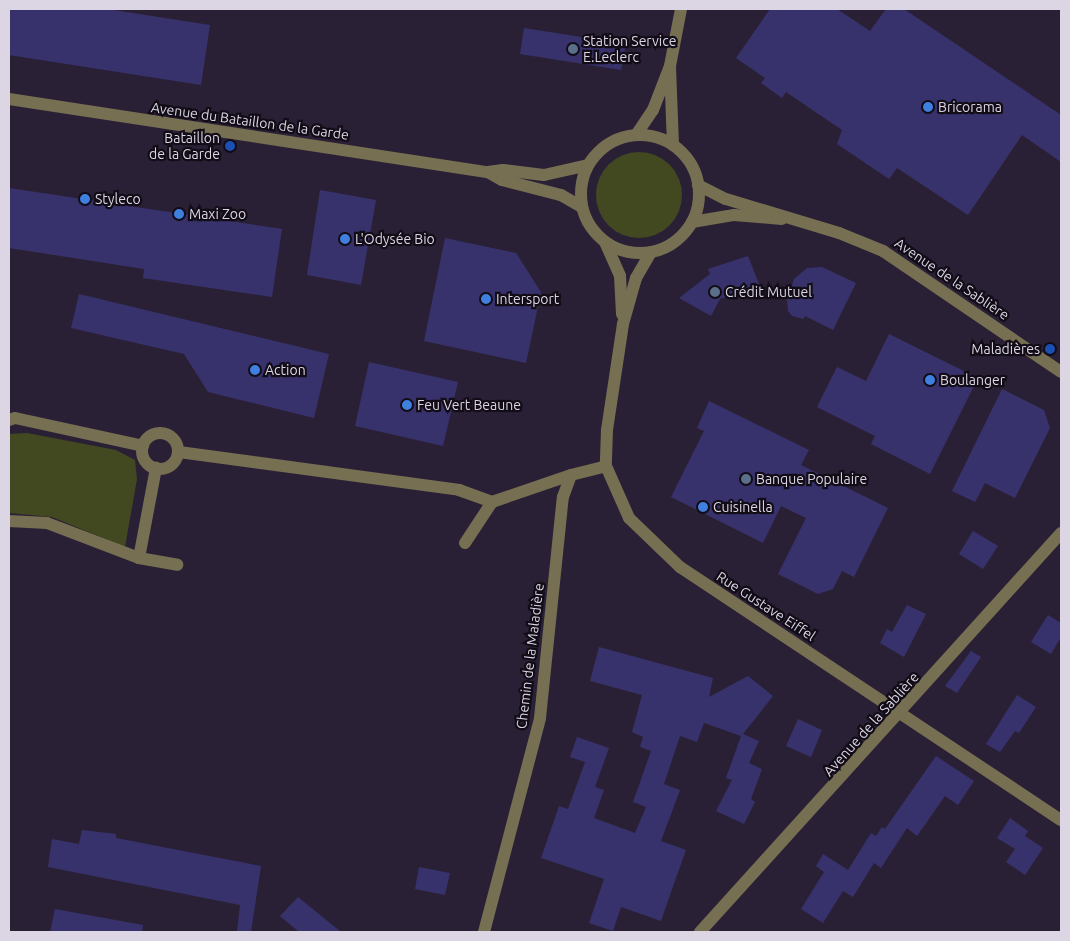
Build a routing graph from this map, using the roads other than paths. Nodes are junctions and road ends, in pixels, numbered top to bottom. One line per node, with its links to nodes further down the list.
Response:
1 (681, 9): 2 (street)
2 (670, 66): 4 (street); 5 (street)
3 (9, 99): 7 (street, Avenue du Bataillon de la Garde)
4 (636, 135): 5 (street); 6 (street)
5 (672, 145): 8 (street)
6 (588, 166): 7 (street, Avenue du Bataillon de la Garde); 9 (street)
7 (488, 172): 9 (street, Avenue du Bataillon de la Garde)
8 (698, 185): 10 (street, Avenue de la Sablière); 11 (street)
9 (582, 207): 12 (street)
10 (788, 219): 11 (street, Avenue de la Sablière); 15 (street, Avenue de la Sablière)
11 (692, 222): 13 (street)
12 (605, 242): 13 (street); 14 (street, Rue Gustave Eiffel)
13 (651, 252): 14 (street, Rue Gustave Eiffel)
14 (622, 324): 19 (street, Rue Gustave Eiffel)
15 (1061, 372)
16 (9, 420): 17 (street)
17 (143, 446): 18 (street); 20 (street)
18 (179, 452): 20 (street); 22 (street)
19 (606, 466): 21 (street); 28 (street, Rue Gustave Eiffel)
20 (156, 468): 26 (street)
21 (571, 475): 22 (street); 30 (street, Chemin de la Maladière)
22 (492, 502): 25 (street)
23 (9, 521): 26 (street)
24 (1061, 533): 28 (street, Avenue de la Sablière)
25 (465, 543)
26 (139, 558): 27 (street)
27 (177, 565)
28 (901, 712): 29 (street, Rue Gustave Eiffel); 31 (street, Avenue de la Sablière)
29 (1061, 820)
30 (484, 932)
31 (700, 932)

